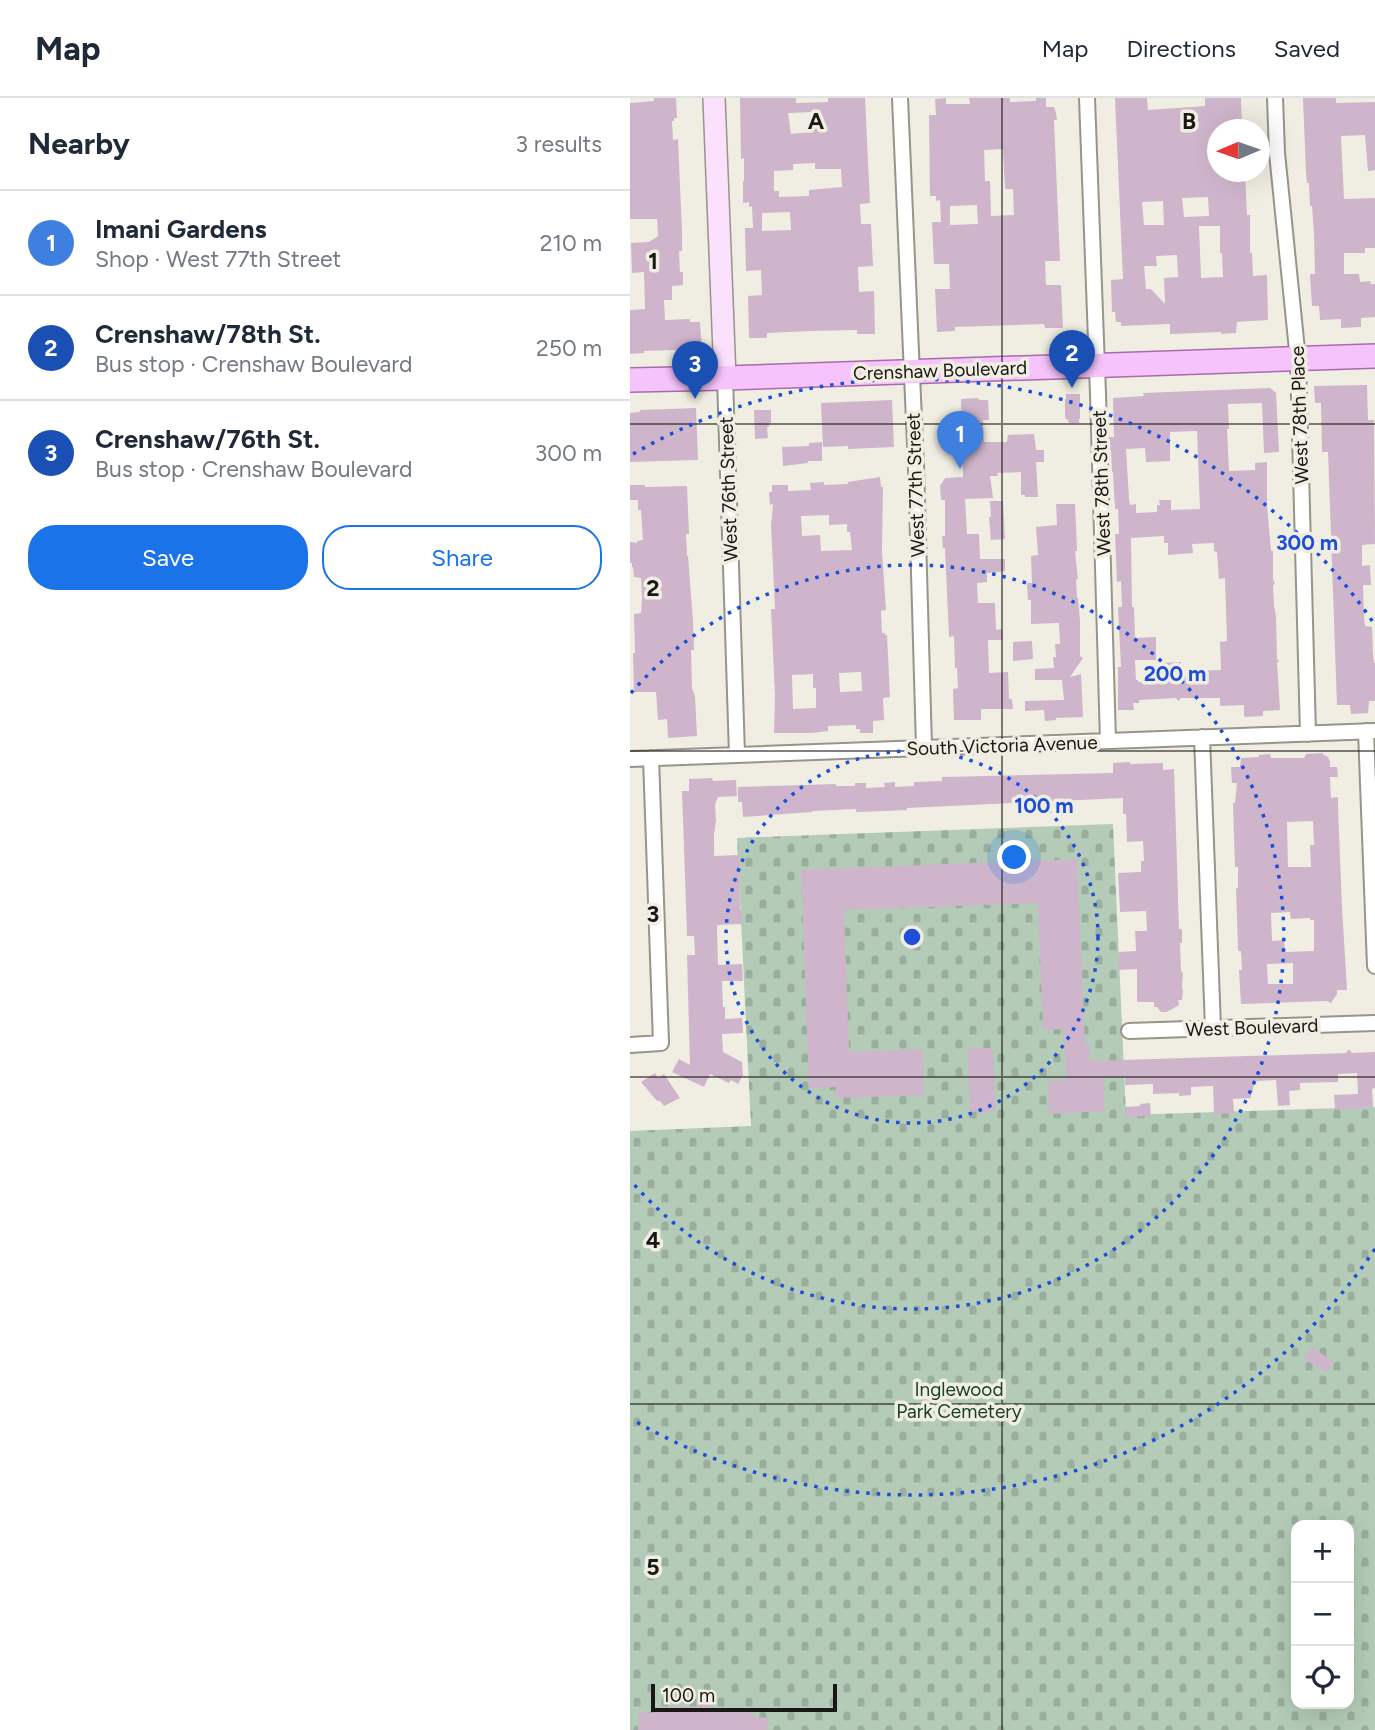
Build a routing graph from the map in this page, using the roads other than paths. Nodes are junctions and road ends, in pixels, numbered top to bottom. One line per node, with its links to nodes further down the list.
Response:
1 (714, 98): 9 (street, West 76th Street)
2 (900, 98): 8 (street, West 77th Street)
3 (1087, 98): 7 (street, West 78th Street)
4 (1275, 98): 6 (street, West 78th Place)
5 (1375, 356): 6 (main road, Crenshaw Boulevard)
6 (1298, 359): 7 (main road, Crenshaw Boulevard); 12 (street, West 78th Place)
7 (1097, 365): 8 (main road, Crenshaw Boulevard); 14 (street, West 78th Street)
8 (911, 371): 9 (main road, Crenshaw Boulevard); 15 (street, West 77th Street)
9 (724, 378): 10 (main road, Crenshaw Boulevard); 16 (street, West 76th Street)
10 (630, 380)
11 (1370, 731): 12 (street, South Victoria Avenue); 19 (street)
12 (1308, 734): 13 (street, South Victoria Avenue)
13 (1202, 737): 14 (street, South Victoria Avenue); 21 (street)
14 (1108, 741): 15 (street, South Victoria Avenue)
15 (924, 747): 16 (street, South Victoria Avenue)
16 (737, 755): 17 (street, South Victoria Avenue)
17 (651, 758): 18 (street, South Victoria Avenue); 23 (street)
18 (630, 759)
19 (1375, 966)
20 (1375, 1023): 21 (street, West Boulevard)
21 (1213, 1028): 22 (street, West Boulevard)
22 (1129, 1031)
23 (630, 1045)

